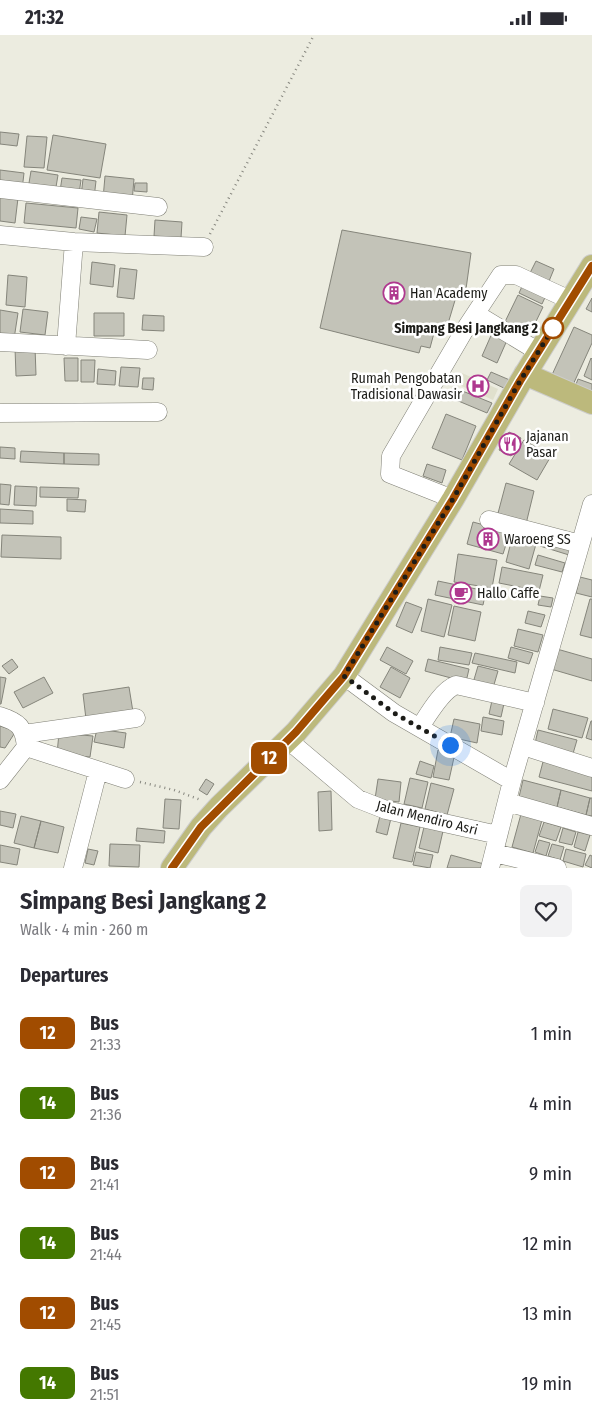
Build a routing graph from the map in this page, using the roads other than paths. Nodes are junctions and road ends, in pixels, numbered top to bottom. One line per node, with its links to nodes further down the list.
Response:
1 (0, 189): 2 (street)
2 (158, 207)
3 (0, 235): 4 (street)
4 (74, 242): 5 (street); 10 (street)
5 (204, 247)
6 (592, 266): 7 (main road)
7 (570, 300): 8 (street); 12 (main road)
8 (476, 314): 12 (street); 19 (street)
9 (0, 342): 10 (street)
10 (66, 345): 11 (street)
11 (148, 350)
12 (539, 351): 13 (main road)
13 (525, 374): 14 (main road); 19 (main road)
14 (592, 403)
15 (0, 405): 16 (street)
16 (28, 405)
17 (158, 412): 18 (street)
18 (0, 413)
19 (453, 499): 23 (main road)
20 (592, 504): 22 (street)
21 (489, 520): 22 (street)
22 (580, 544): 24 (street)
23 (344, 676): 27 (street); 29 (main road)
24 (535, 703): 27 (street); 30 (street)
25 (0, 716): 28 (street)
26 (136, 718): 28 (street)
27 (420, 727): 35 (street)
28 (25, 740): 32 (street); 34 (street)
29 (288, 740): 38 (street, Jalan Mendiro Asri); 41 (main road)
30 (523, 746): 31 (street); 35 (street)
31 (592, 768)
32 (98, 771): 33 (street); 40 (street)
33 (125, 779)
34 (0, 780)
35 (512, 781): 36 (street)
36 (507, 801): 37 (street); 38 (street)
37 (592, 826)
38 (498, 835): 39 (street)
39 (492, 860): 42 (street)
40 (73, 868)
41 (172, 868)
42 (557, 868)

